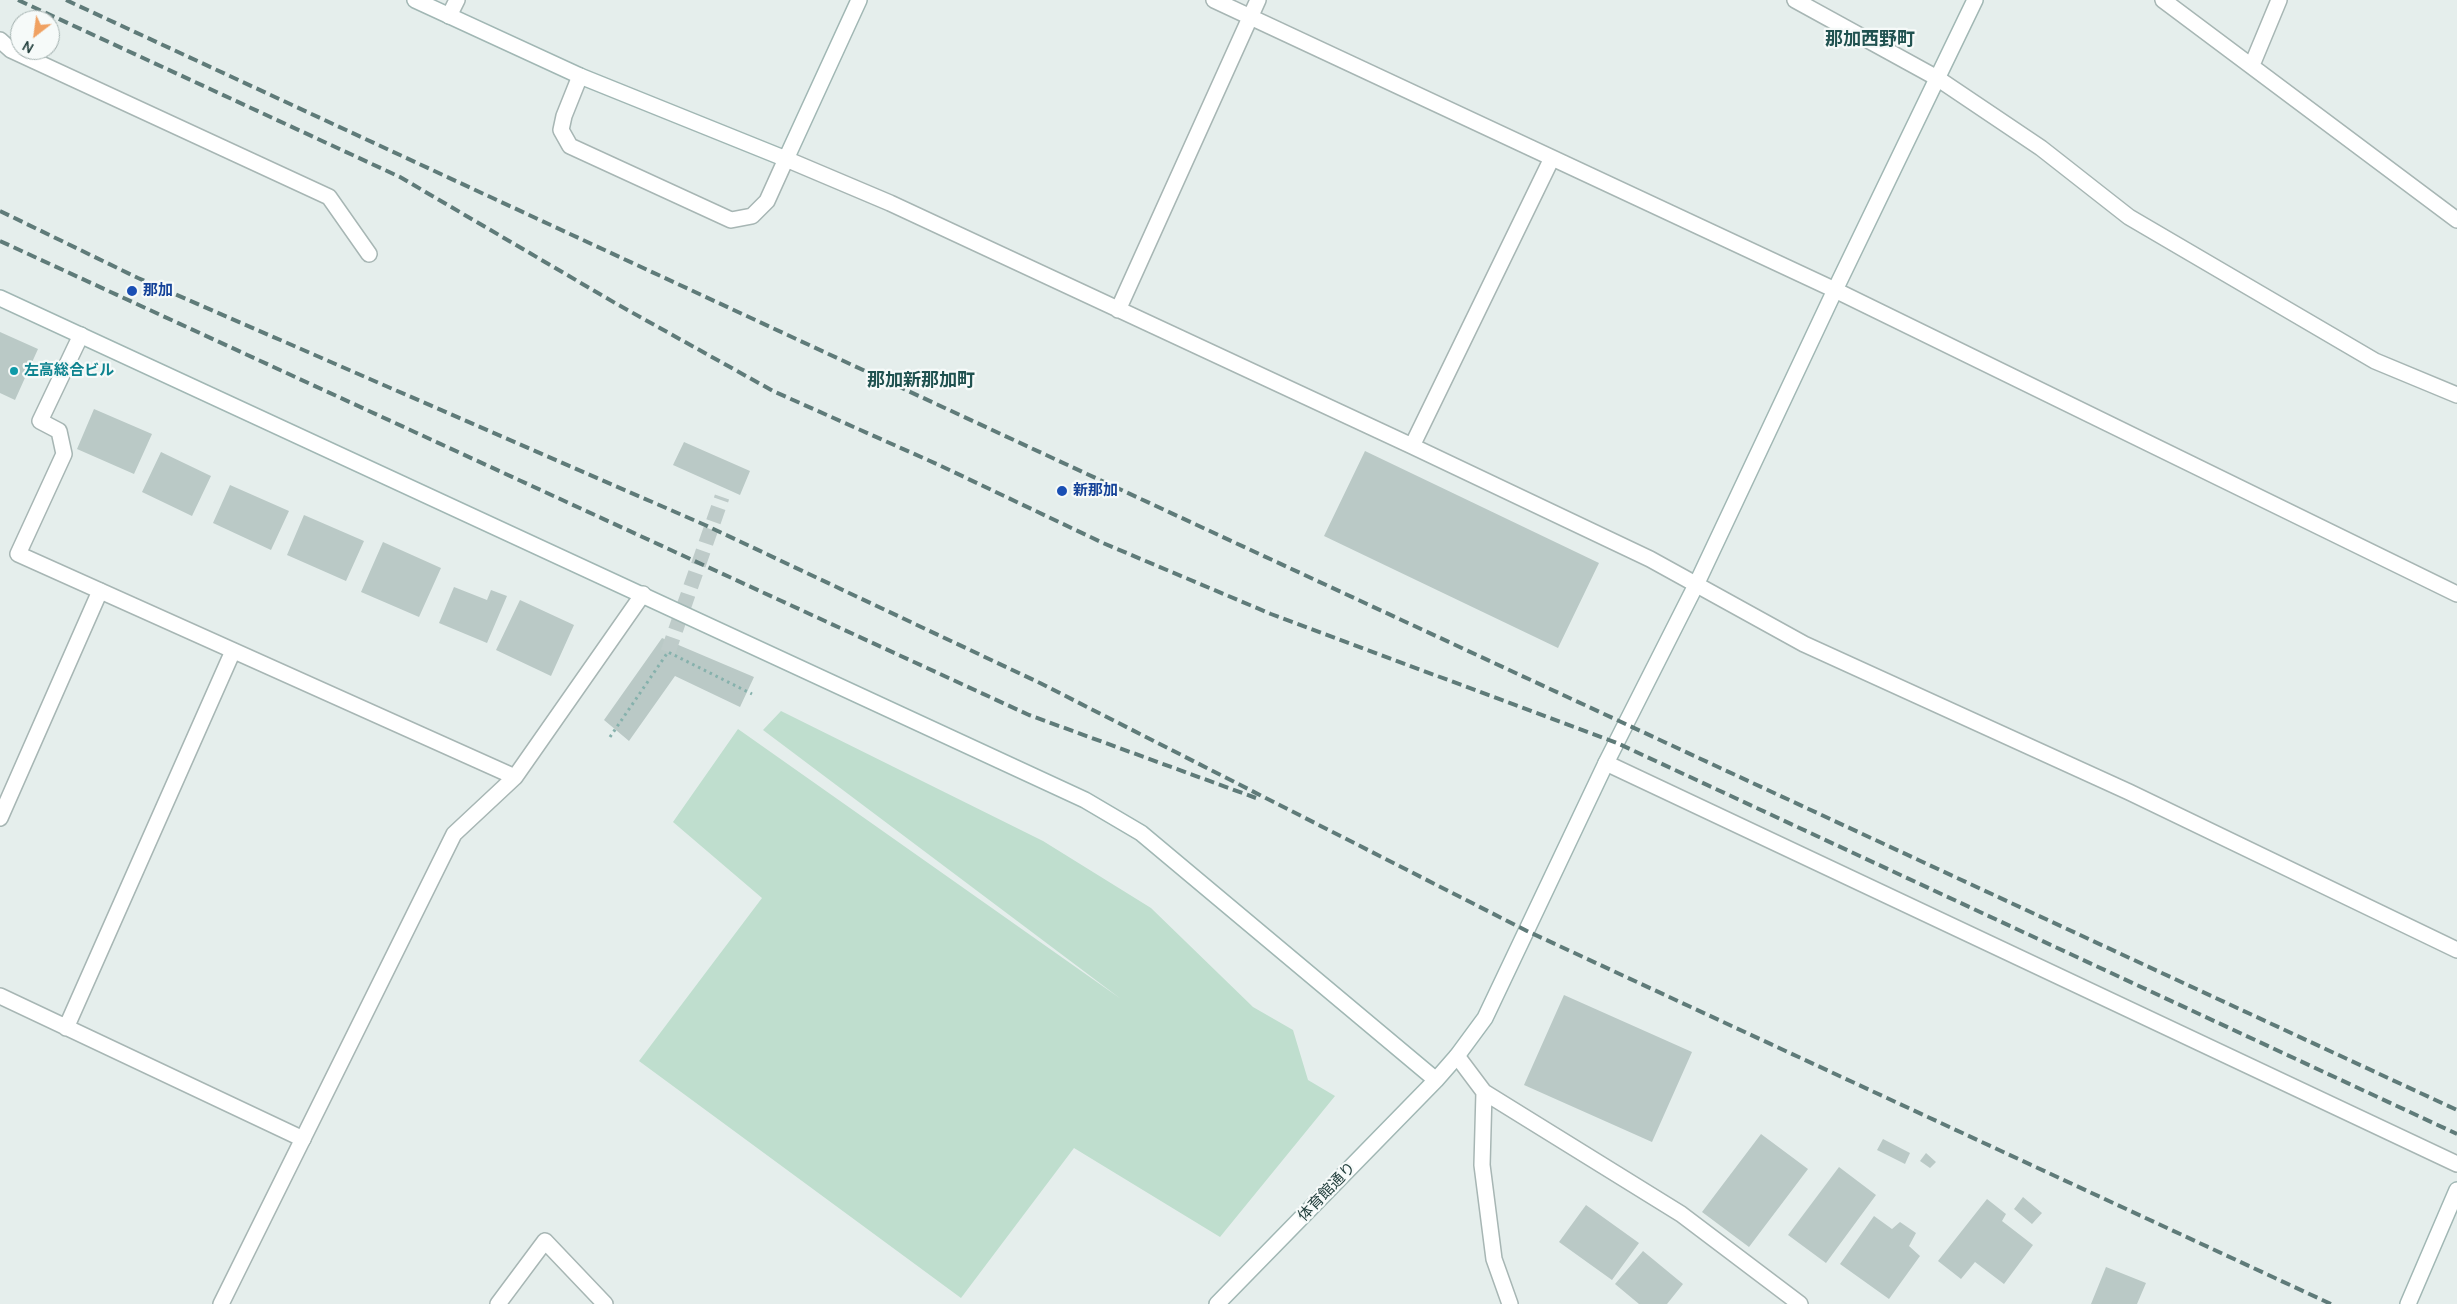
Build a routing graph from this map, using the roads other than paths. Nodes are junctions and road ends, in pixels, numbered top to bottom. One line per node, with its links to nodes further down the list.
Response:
1 (415, 0): 10 (street)
2 (457, 0): 10 (street)
3 (860, 0): 17 (street)
4 (1214, 0): 11 (street)
5 (1258, 0): 11 (street)
6 (1795, 0): 15 (street)
7 (1975, 0): 15 (street, 体育館通り)
8 (2163, 0): 13 (street)
9 (2279, 0): 13 (street)
10 (449, 16): 14 (street)
11 (1250, 18): 16 (street); 22 (street)
12 (0, 40): 19 (street)
13 (2252, 65): 18 (street)
14 (580, 76): 17 (street); 17 (street)
15 (1937, 78): 20 (street, 体育館通り); 24 (street)
16 (1552, 158): 20 (street); 25 (street)
17 (786, 159): 22 (street)
18 (2457, 220)
19 (369, 254)
20 (1835, 290): 26 (street, 体育館通り); 29 (street)
21 (0, 298): 23 (street)
22 (1118, 310): 25 (street)
23 (81, 335): 27 (street); 28 (street)
24 (2457, 395)
25 (1412, 446): 26 (street)
26 (1696, 585): 31 (street, 体育館通り); 34 (street)
27 (100, 591): 30 (street); 33 (street)
28 (643, 594): 32 (street); 38 (street)
29 (2457, 594)
30 (233, 650): 32 (street); 36 (street)
31 (1606, 763): 37 (street, 体育館通り); 41 (street)
32 (515, 776): 40 (street)
33 (0, 818)
34 (2457, 950)
35 (0, 996): 36 (street)
36 (66, 1028): 40 (street)
37 (1458, 1056): 38 (street, 体育館通り); 39 (street)
38 (1436, 1080): 46 (street, 体育館通り)
39 (1484, 1092): 47 (street); 48 (street)
40 (303, 1139): 43 (street)
41 (2457, 1164)
42 (2457, 1190): 49 (street)
43 (221, 1304)
44 (498, 1304): 45 (street)
45 (605, 1304)
46 (1217, 1304)
47 (1510, 1304)
48 (1800, 1304)
49 (2408, 1304)

